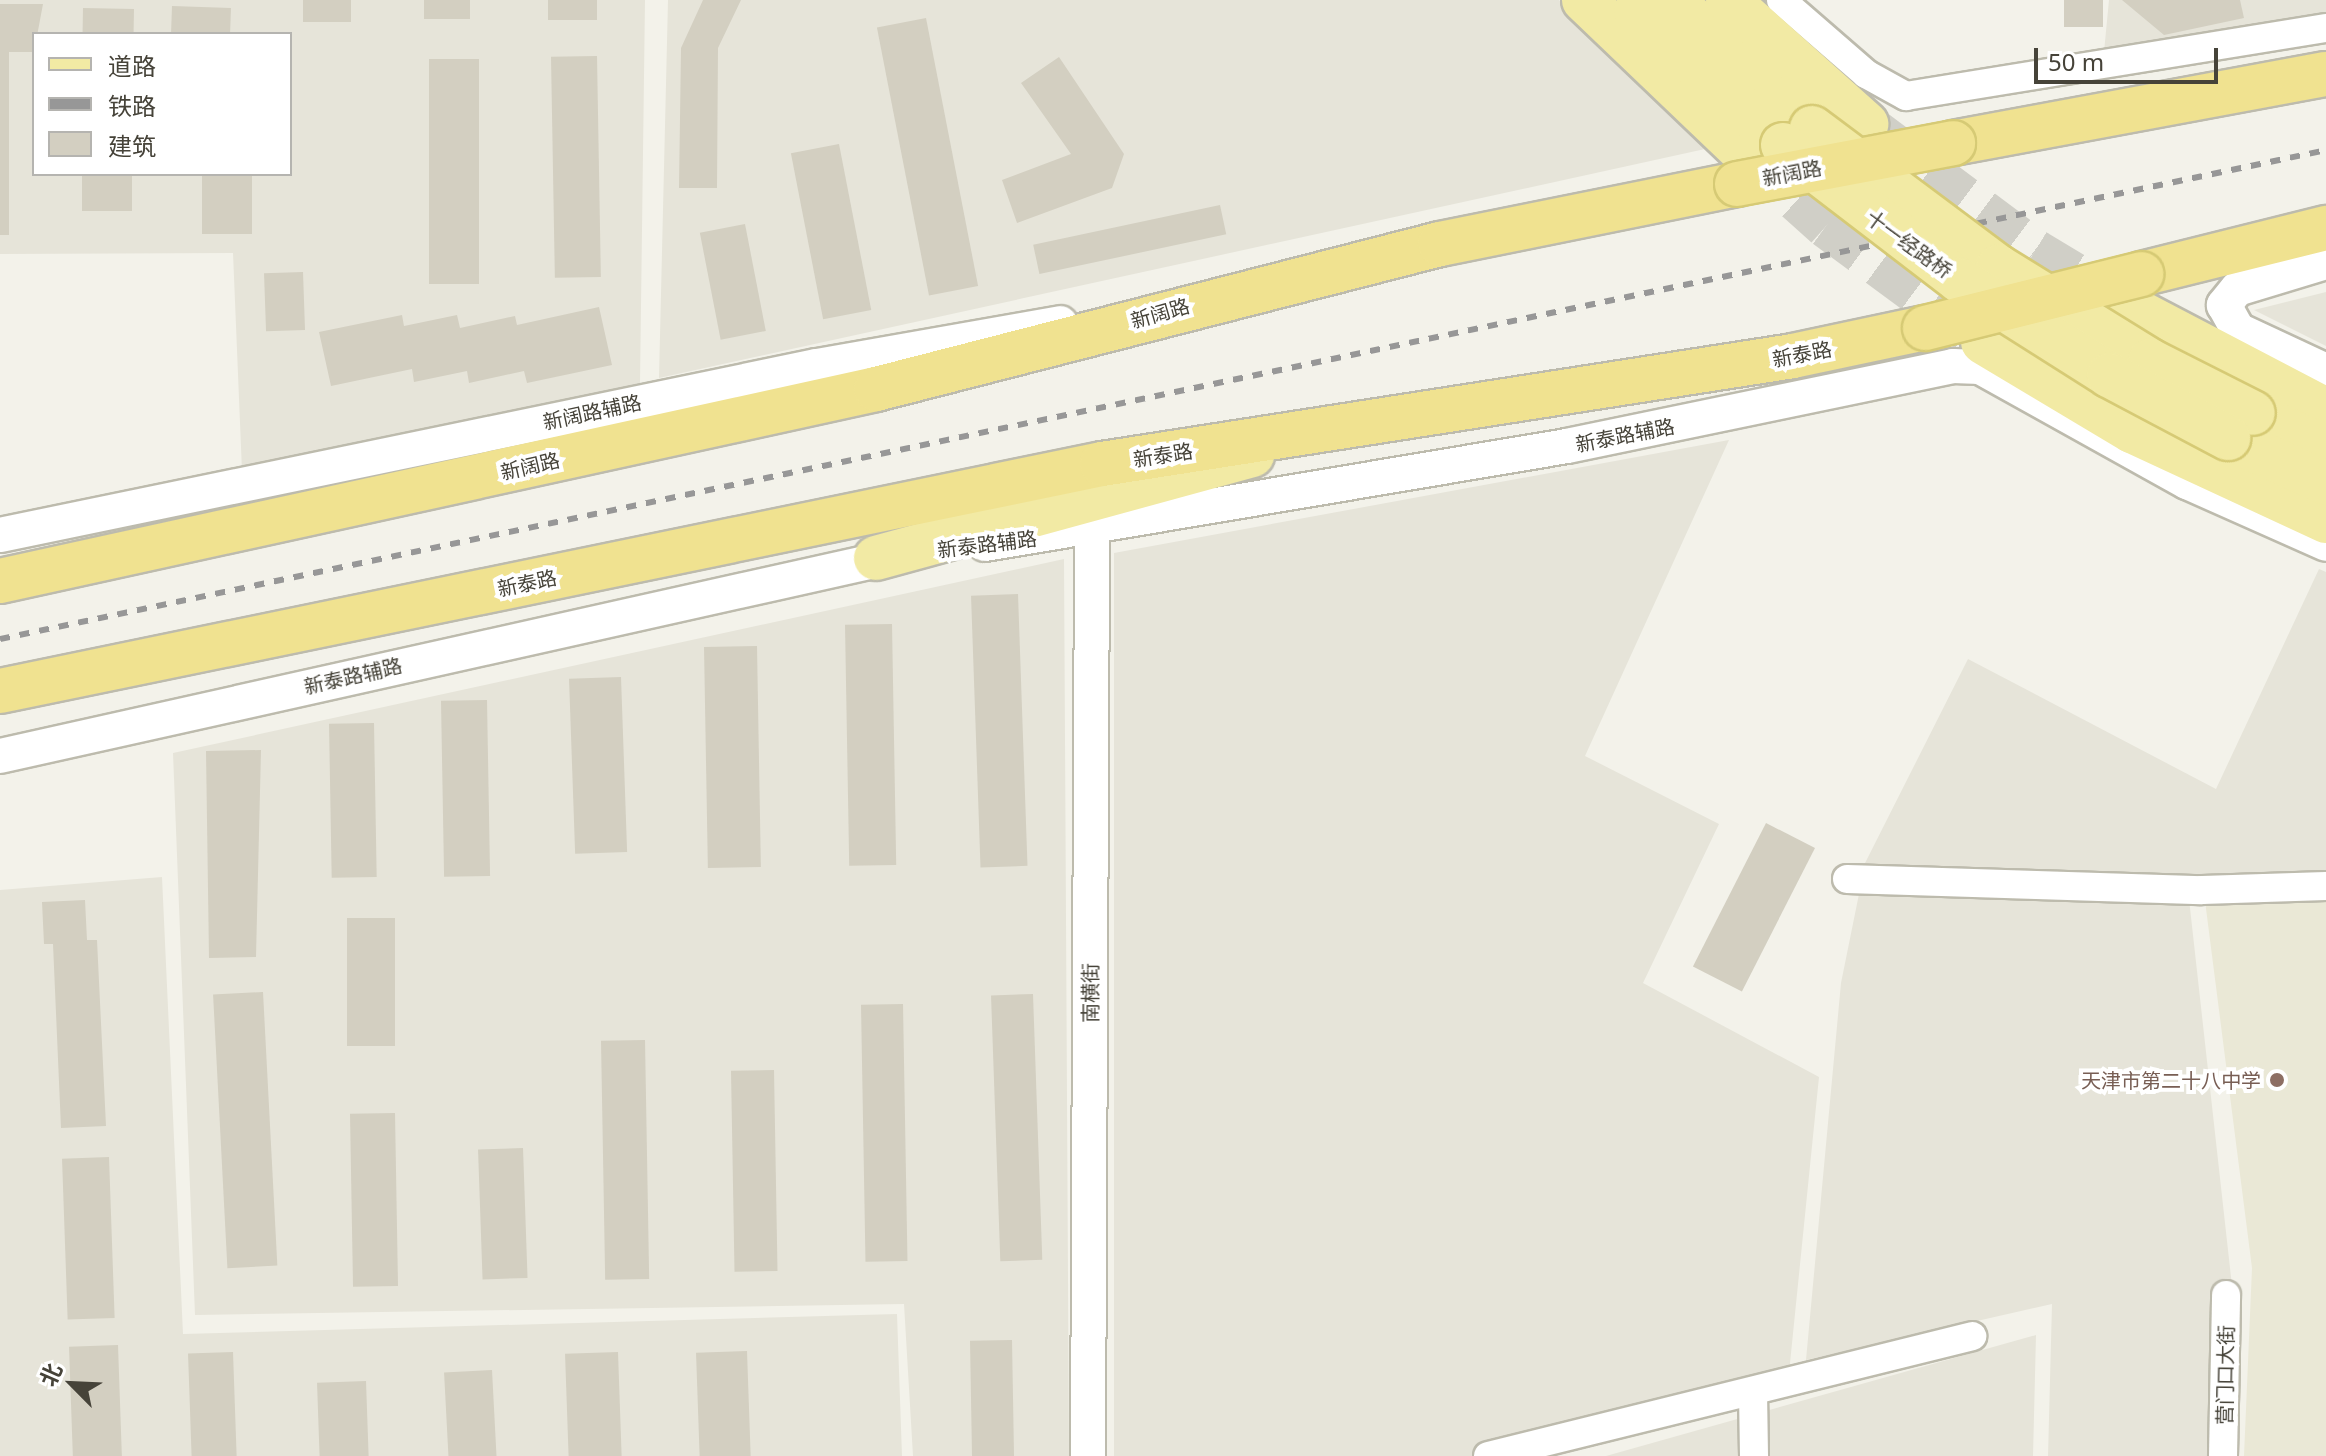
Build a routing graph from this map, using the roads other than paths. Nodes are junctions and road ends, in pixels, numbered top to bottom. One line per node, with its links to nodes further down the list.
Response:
1 (1584, 0): 9 (main road)
2 (1626, 0): 17 (main road, 十一经路桥, bridge)
3 (1672, 0): 17 (main road, bridge)
4 (1728, 0): 8 (main road)
5 (1781, 0): 6 (street)
6 (2326, 28)
7 (2326, 74): 9 (highway, 新阔路, bridge)
8 (1866, 124)
9 (1739, 166): 13 (highway, 新阔路)
10 (2326, 228): 12 (highway, 新泰路)
11 (2326, 262): 15 (street)
12 (2136, 291): 16 (main road); 18 (highway, 新泰路, bridge)
13 (1187, 305): 23 (street, 新阔路辅路); 26 (highway, 新阔路)
14 (1982, 354): 21 (main road); 22 (street, 新泰路辅路); 24 (street)
15 (2326, 371)
16 (2326, 410)
17 (2241, 425): 19 (main road, 十一经路桥); 20 (main road)
18 (1321, 434): 25 (main road); 27 (highway, 新泰路)
19 (2326, 448)
20 (2326, 483)
21 (2326, 521)
22 (1092, 531): 25 (street, 新泰路辅路); 34 (street, 南横街)
23 (0, 535)
24 (2326, 544)
25 (876, 558): 28 (street, 新泰路辅路)
26 (0, 581)
27 (0, 691)
28 (0, 756)
29 (1847, 879): 30 (street)
30 (2326, 886)
31 (2226, 1295): 37 (street, 营门口大街)
32 (1972, 1336): 33 (street)
33 (1753, 1392): 35 (street); 36 (street)
34 (1088, 1456)
35 (1488, 1456)
36 (1754, 1456)
37 (2223, 1456)

